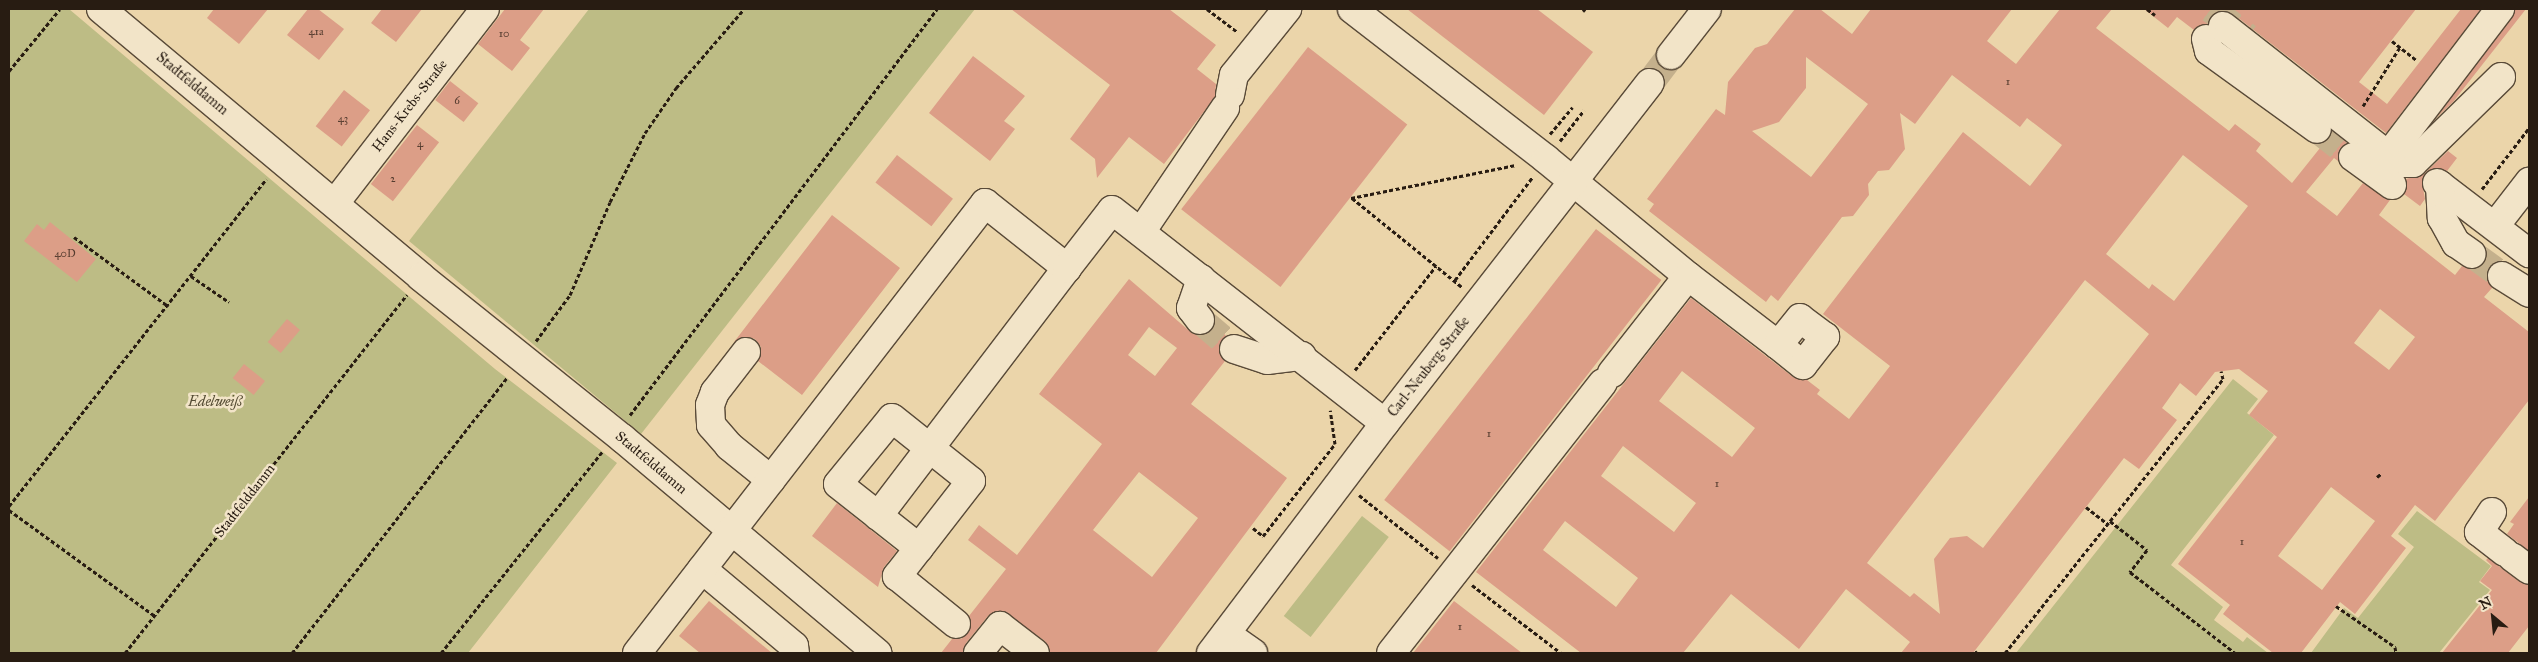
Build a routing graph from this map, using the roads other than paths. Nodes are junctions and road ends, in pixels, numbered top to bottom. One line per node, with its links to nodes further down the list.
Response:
1 (101, 9): 16 (street, Stadtfelddamm)
2 (485, 9): 16 (street, Hans-Krebs-Straße)
3 (1287, 9): 18 (street)
4 (1352, 9): 13 (street)
5 (1707, 9): 7 (street)
6 (2500, 9): 11 (street)
7 (1671, 55)
8 (2501, 77): 11 (street)
9 (1650, 82): 13 (street, Carl-Neuberg-Straße)
10 (2317, 129): 11 (street)
11 (2388, 156)
12 (2353, 157): 15 (street)
13 (1573, 181): 22 (street); 31 (street, Carl-Neuberg-Straße)
14 (2529, 182): 17 (street)
15 (2392, 185)
16 (335, 203): 36 (street, Stadtfelddamm)
17 (2495, 226): 19 (street); 20 (street)
18 (1141, 232): 21 (street); 24 (street)
19 (2529, 253)
20 (2472, 254)
21 (1067, 268): 32 (street); 33 (street)
22 (1688, 276): 27 (street); 48 (street)
23 (2502, 276): 25 (street)
24 (1201, 279): 26 (street); 30 (street)
25 (2529, 293)
26 (1200, 320)
27 (1778, 346)
28 (1234, 349): 30 (street)
29 (746, 352): 33 (street)
30 (1302, 356): 31 (street)
31 (1385, 422): 41 (street, Carl-Neuberg-Straße)
32 (930, 449): 35 (street); 35 (street); 37 (street)
33 (771, 480): 36 (street)
34 (2492, 512): 38 (street)
35 (878, 516): 37 (street)
36 (731, 531): 39 (street); 44 (street, Stadtfelddamm)
37 (919, 548): 40 (street)
38 (2515, 560)
39 (702, 569): 42 (street); 43 (street)
40 (956, 624)
41 (1219, 644): 47 (street)
42 (637, 653)
43 (795, 653)
44 (877, 653)
45 (978, 653): 46 (street)
46 (1035, 653)
47 (1253, 653)
48 (1391, 653)

